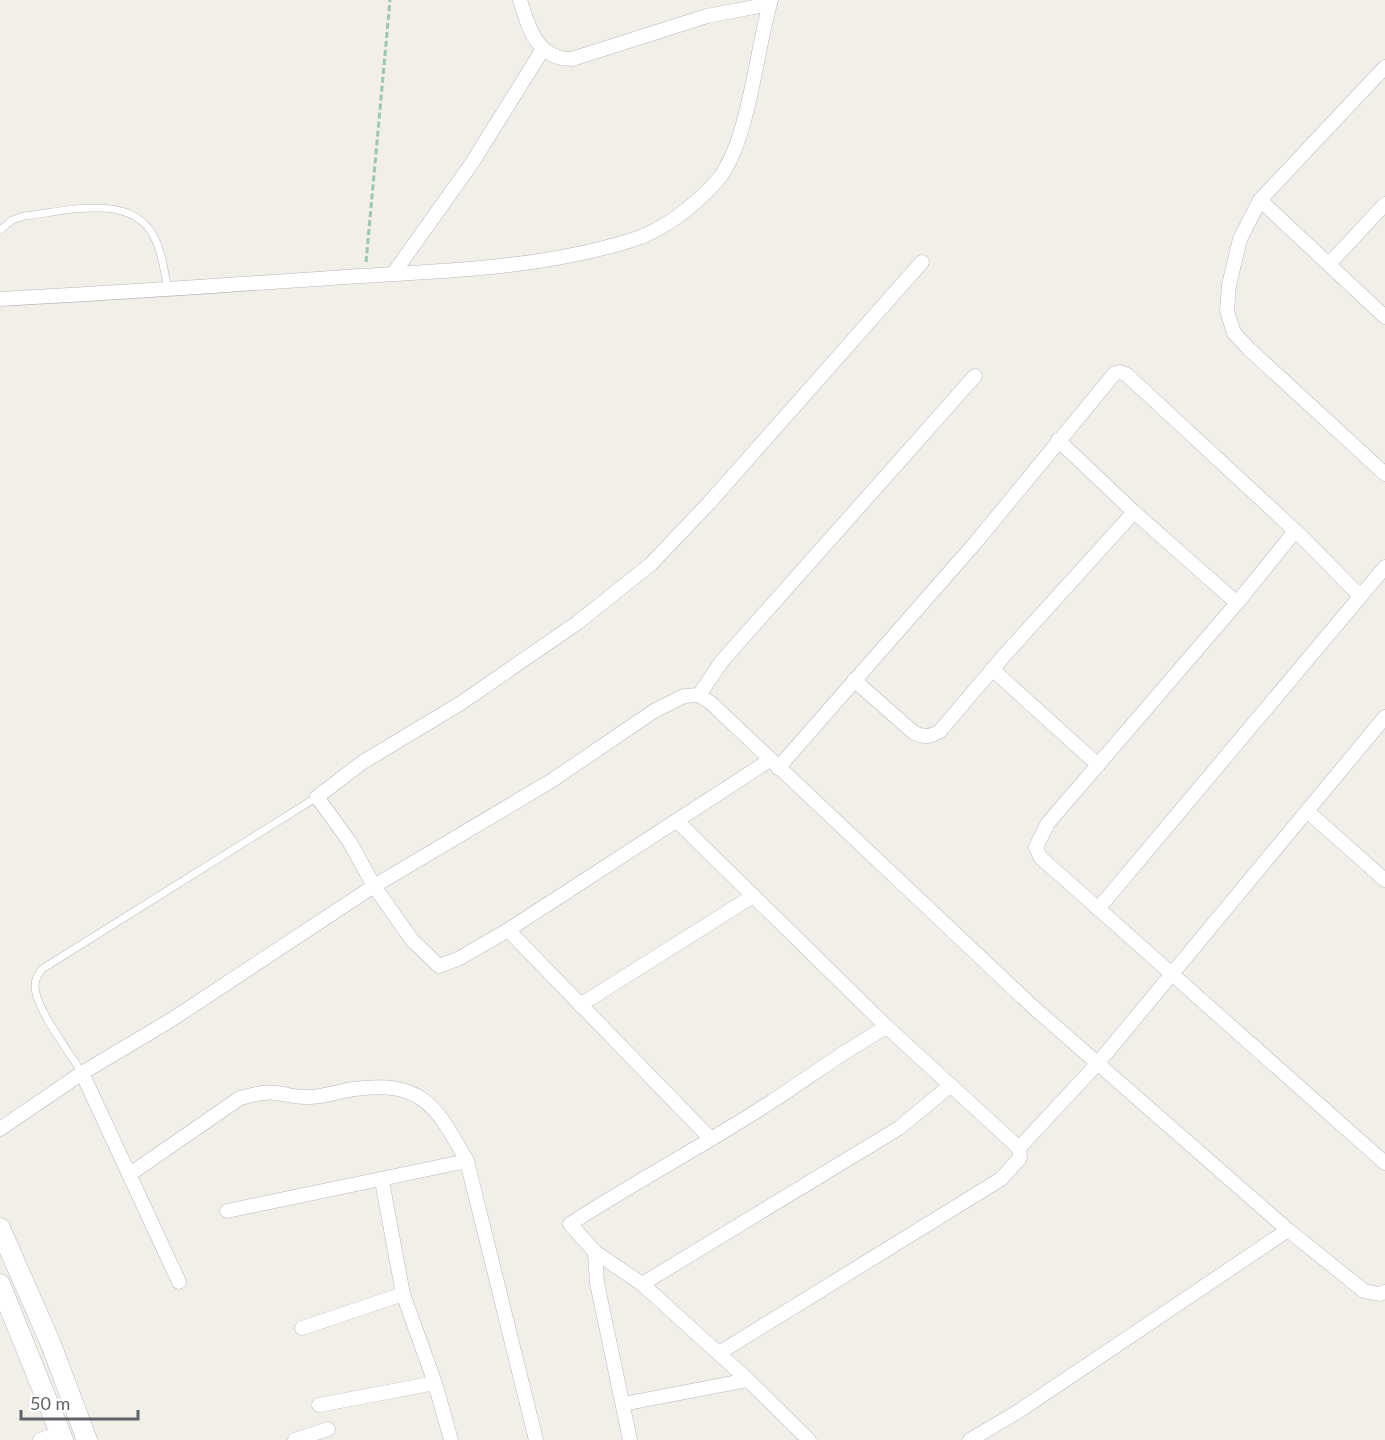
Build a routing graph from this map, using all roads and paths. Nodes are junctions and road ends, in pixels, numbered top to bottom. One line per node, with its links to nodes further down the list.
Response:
1 (390, 0): 12 (path)
2 (520, 0): 4 (street)
3 (770, 2): 4 (street); 11 (street)
4 (543, 49): 11 (street)
5 (1385, 68): 6 (street)
6 (1260, 200): 10 (street); 18 (street)
7 (1383, 209): 10 (street)
8 (0, 230): 13 (lane)
9 (922, 262): 30 (street)
10 (1329, 264): 15 (street)
11 (393, 274): 12 (street)
12 (365, 276): 13 (street)
13 (168, 289): 14 (street)
14 (0, 299)
15 (1385, 317)
16 (975, 376): 26 (street)
17 (1058, 440): 19 (street); 20 (street); 25 (street)
18 (1385, 474)
19 (1134, 512): 23 (street); 24 (street)
20 (1295, 531): 22 (street); 23 (street)
21 (1385, 567): 22 (street)
22 (1359, 595): 36 (street)
23 (1237, 603): 29 (street)
24 (992, 669): 25 (street); 29 (street)
25 (854, 680): 28 (street)
26 (699, 695): 28 (street); 34 (street)
27 (1385, 717): 31 (street)
28 (774, 764): 32 (street); 41 (street)
29 (1098, 765): 36 (street)
30 (316, 797): 34 (street); 42 (lane)
31 (1307, 811): 33 (street); 38 (street)
32 (677, 821): 35 (street); 37 (street)
33 (1385, 880)
34 (374, 886): 37 (street); 42 (street)
35 (753, 896): 39 (street); 40 (street)
36 (1098, 909): 38 (street)
37 (508, 930): 39 (street)
38 (1170, 976): 41 (street); 48 (street)
39 (580, 1005): 45 (street)
40 (887, 1027): 43 (street); 45 (street)
41 (1098, 1063): 46 (street); 53 (street)
42 (82, 1073): 44 (street); 49 (street)
43 (951, 1085): 46 (street); 56 (street)
44 (0, 1129)
45 (710, 1138): 54 (street)
46 (1018, 1148): 61 (street)
47 (468, 1161): 49 (street); 50 (street); 72 (street)
48 (1385, 1163)
49 (130, 1174): 55 (street)
50 (382, 1181): 51 (street); 59 (street)
51 (227, 1211)
52 (0, 1228): 69 (main road)
53 (1288, 1230): 58 (street); 75 (street)
54 (594, 1252): 56 (street); 64 (street)
55 (179, 1282)
56 (642, 1284): 61 (street)
57 (0, 1285): 67 (main road)
58 (1385, 1292)
59 (403, 1294): 60 (street); 63 (street)
60 (302, 1328)
61 (718, 1353): 62 (street)
62 (748, 1380): 64 (street); 74 (street)
63 (435, 1383): 65 (street); 71 (street)
64 (623, 1404): 73 (street)
65 (319, 1405)
66 (328, 1430): 70 (street)
67 (62, 1436): 68 (street)
68 (40, 1440)
69 (87, 1440)
70 (295, 1440)
71 (451, 1440)
72 (536, 1440)
73 (630, 1440)
74 (809, 1440)
75 (970, 1440)

